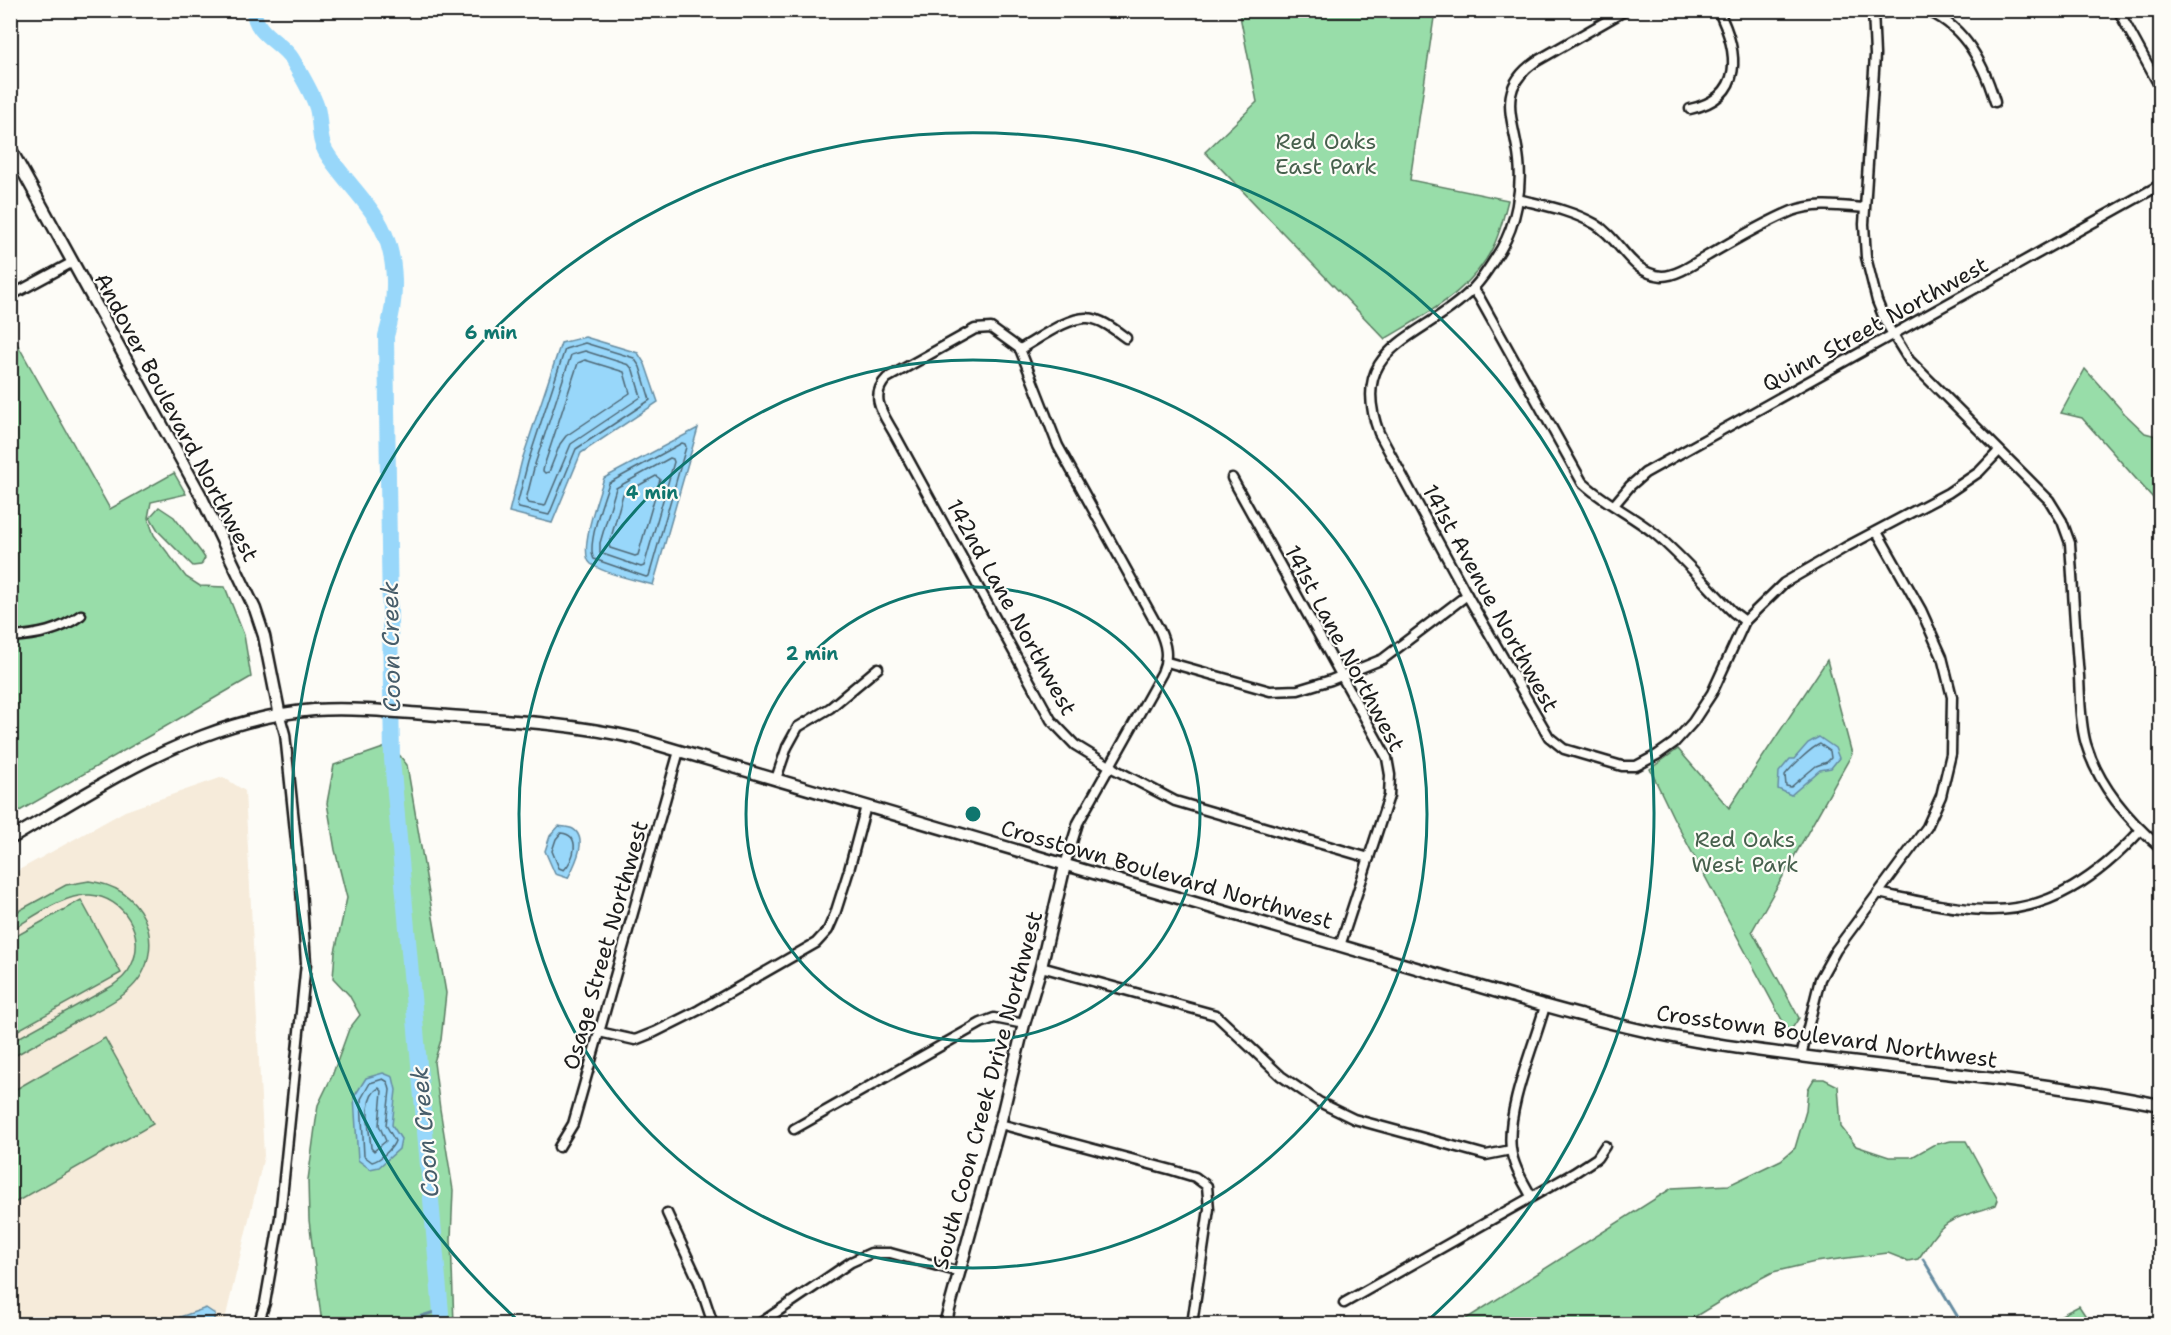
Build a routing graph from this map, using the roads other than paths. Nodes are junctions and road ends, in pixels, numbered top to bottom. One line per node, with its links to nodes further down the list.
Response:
1 (1626, 10): 12 (street)
2 (1718, 10): 9 (street)
3 (1898, 10): 6 (street)
4 (1925, 10): 8 (street)
5 (2118, 10): 7 (street)
6 (1873, 12): 13 (street)
7 (2160, 87)
8 (1995, 102)
9 (1690, 109)
10 (10, 148): 14 (street, Andover Boulevard Northwest)
11 (2160, 185): 17 (street, Quinn Street Northwest)
12 (1518, 199): 13 (street); 15 (street)
13 (1864, 208): 17 (street)
14 (73, 262): 16 (street); 31 (street, Andover Boulevard Northwest)
15 (1473, 289): 22 (street); 24 (street, 141st Avenue Northwest)
16 (10, 296)
17 (1893, 335): 20 (street); 22 (street, Quinn Street Northwest)
18 (1126, 338): 19 (street)
19 (1020, 350): 28 (street); 33 (street, 142nd Lane Northwest)
20 (1999, 451): 23 (street); 36 (street)
21 (1232, 478): 30 (street, 141st Lane Northwest)
22 (1614, 505): 26 (street)
23 (1877, 532): 26 (street); 41 (street)
24 (1467, 595): 26 (street, 141st Avenue Northwest); 30 (street)
25 (81, 615): 27 (street)
26 (1745, 621)
27 (10, 637)
28 (1167, 662): 30 (street); 33 (street)
29 (878, 669): 34 (street)
30 (1342, 676): 39 (street, 141st Lane Northwest)
31 (280, 716): 32 (street, Crosstown Boulevard Northwest); 37 (street, Crosstown Boulevard Northwest); 58 (street)
32 (679, 751): 34 (street, Crosstown Boulevard Northwest); 46 (street, Osage Street Northwest)
33 (1109, 766): 39 (street, 142nd Lane Northwest); 40 (street)
34 (776, 779): 35 (street, Crosstown Boulevard Northwest)
35 (866, 806): 40 (street, Crosstown Boulevard Northwest); 46 (street)
36 (2141, 830): 38 (street); 41 (street)
37 (10, 839)
38 (2160, 847)
39 (1369, 858): 42 (street, 141st Lane Northwest)
40 (1065, 865): 42 (street, Crosstown Boulevard Northwest); 43 (street, South Coon Creek Drive Northwest)
41 (1878, 893): 47 (street)
42 (1340, 946): 44 (street, Crosstown Boulevard Northwest)
43 (1041, 968): 45 (street, South Coon Creek Drive Northwest); 53 (street)
44 (1545, 1006): 47 (street, Crosstown Boulevard Northwest); 53 (street)
45 (1024, 1024): 49 (street, South Coon Creek Drive Northwest); 50 (street)
46 (599, 1032): 52 (street, Osage Street Northwest)
47 (1802, 1056): 48 (street, Crosstown Boulevard Northwest)
48 (2160, 1105)
49 (1000, 1124): 56 (street, South Coon Creek Drive Northwest); 62 (street)
50 (795, 1129)
51 (1605, 1146): 54 (street)
52 (559, 1147)
53 (1511, 1150): 54 (street)
54 (1532, 1196): 57 (street)
55 (667, 1213): 59 (street)
56 (960, 1272): 60 (street); 61 (street, South Coon Creek Drive Northwest)
57 (1344, 1304)
58 (258, 1324)
59 (712, 1324)
60 (759, 1324)
61 (945, 1324)
62 (1192, 1324)

